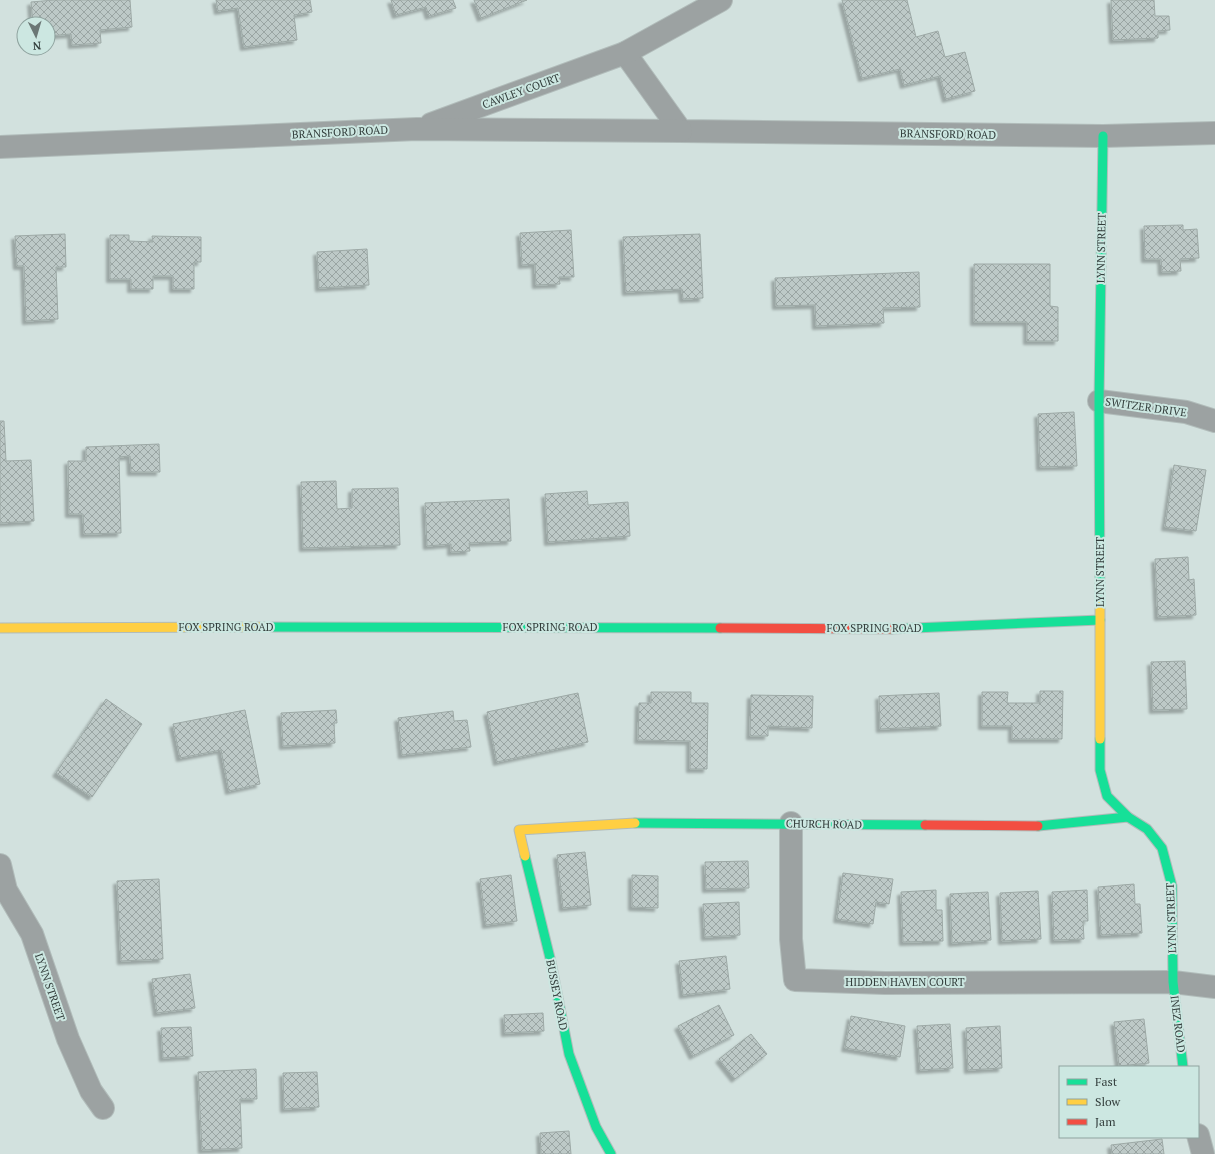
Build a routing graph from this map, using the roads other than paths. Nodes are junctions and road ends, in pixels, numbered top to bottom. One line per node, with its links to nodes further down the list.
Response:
1 (721, 0): 2 (street)
2 (625, 53): 3 (street, CAWLEY COURT); 4 (street)
3 (417, 129): 4 (street, BRANSFORD ROAD); 7 (street, BRANSFORD ROAD)
4 (681, 130): 6 (street, BRANSFORD ROAD)
5 (1215, 133): 6 (street, BRANSFORD ROAD)
6 (1103, 136): 8 (street, LYNN STREET)
7 (0, 147)
8 (1100, 401): 9 (street, SWITZER DRIVE); 10 (street, LYNN STREET)
9 (1215, 421)
10 (1100, 620): 11 (street, FOX SPRING ROAD); 12 (street, LYNN STREET)
11 (0, 628)
12 (1128, 817): 13 (street, CHURCH ROAD); 16 (street, LYNN STREET)
13 (791, 823): 14 (street, CHURCH ROAD); 16 (street, HIDDEN HAVEN COURT)
14 (520, 830): 21 (street, BUSSEY ROAD)
15 (0, 865): 19 (street, LYNN STREET)
16 (1173, 982): 17 (street); 18 (street, INEZ ROAD)
17 (1215, 987)
18 (1183, 1066)
19 (103, 1108)
20 (1199, 1138): 22 (street)
21 (611, 1154)
22 (1203, 1154)

